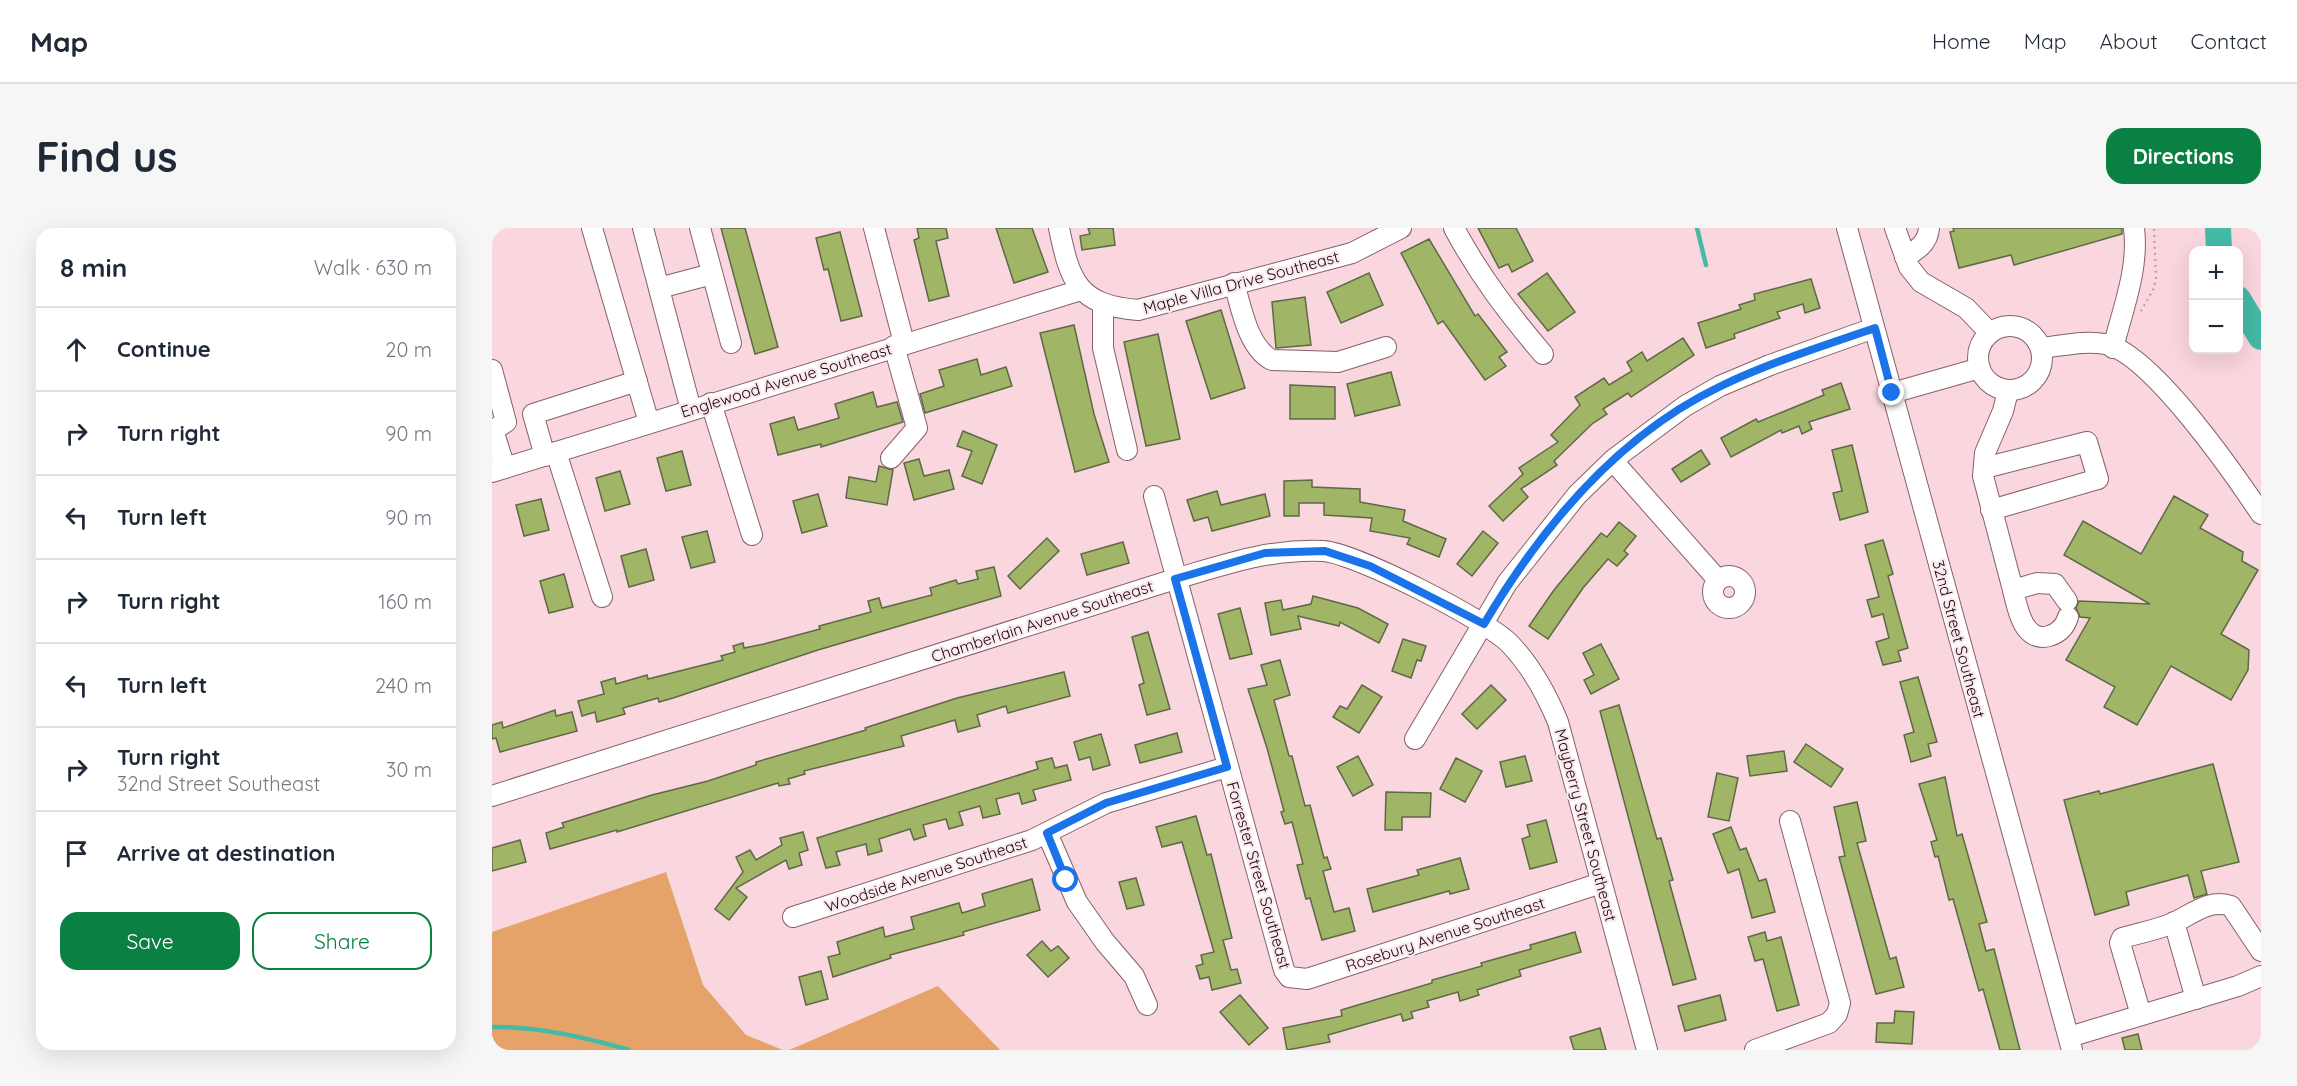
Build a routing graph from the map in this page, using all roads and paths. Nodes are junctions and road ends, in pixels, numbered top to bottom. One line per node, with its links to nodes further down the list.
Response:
1 (592, 228): 30 (street)
2 (643, 228): 16 (street)
3 (700, 228): 14 (street)
4 (874, 228): 23 (street)
5 (1059, 228): 17 (street)
6 (1454, 228): 27 (street)
7 (1847, 228): 20 (street, 32nd Street Southeast)
8 (1895, 228): 13 (street)
9 (1929, 228): 13 (street)
10 (2134, 228): 26 (street)
11 (2154, 228): 19 (path)
12 (1393, 230): 15 (street, Maple Villa Drive Southeast)
13 (1905, 257): 21 (street)
14 (712, 274): 16 (street); 22 (street)
15 (1234, 283): 18 (street, Maple Villa Drive Southeast); 24 (street)
16 (659, 288): 34 (street)
17 (1081, 290): 18 (street, Maple Villa Drive Southeast); 23 (street, Englewood Avenue Southeast)
18 (1103, 305): 38 (street)
19 (2140, 313)
20 (1875, 328): 32 (street, 32nd Street Southeast); 41 (street)
21 (1990, 333): 25 (street); 28 (street)
22 (731, 343)
23 (899, 344): 33 (street, Englewood Avenue Southeast); 40 (street)
24 (1386, 347)
25 (2041, 348): 26 (street); 31 (street)
26 (2113, 348): 46 (street)
27 (1543, 354)
28 (1980, 369): 31 (street); 32 (street)
29 (492, 370): 37 (street)
30 (637, 381): 35 (street); 36 (street)
31 (2008, 391): 42 (street)
32 (1892, 393): 67 (street, 32nd Street Southeast)
33 (711, 403): 34 (street, Englewood Avenue Southeast); 47 (street)
34 (691, 410): 36 (street, Englewood Avenue Southeast)
35 (533, 414): 37 (street); 39 (street)
36 (649, 423): 39 (street, Englewood Avenue Southeast)
37 (497, 428): 43 (street)
38 (1127, 450)
39 (550, 454): 43 (street, Englewood Avenue Southeast); 51 (street)
40 (891, 458)
41 (1613, 461): 49 (street); 52 (street)
42 (1984, 465): 45 (street); 45 (street)
43 (499, 470)
44 (1154, 496): 48 (street, Forrester Street Southeast)
45 (1990, 510): 50 (street)
46 (2261, 514)
47 (752, 535)
48 (1175, 579): 52 (street, Chamberlain Avenue Southeast); 54 (street, Forrester Street Southeast); 55 (street, Chamberlain Avenue Southeast)
49 (1718, 580)
50 (2013, 590): 50 (street)
51 (602, 597)
52 (1484, 624): 53 (street); 58 (street, Mayberry Street Southeast)
53 (1415, 739)
54 (1227, 767): 57 (street, Woodside Avenue Southeast); 63 (street, Forrester Street Southeast)
55 (492, 796)
56 (1790, 821): 69 (street)
57 (1047, 833): 59 (street, Woodside Avenue Southeast); 65 (street)
58 (1601, 883): 63 (street, Rosebury Avenue Southeast); 68 (street, Mayberry Street Southeast)
59 (793, 917)
60 (2174, 922): 61 (street); 64 (street); 66 (street)
61 (2261, 951)
62 (2261, 976): 64 (street)
63 (1289, 977)
64 (2196, 999): 66 (street)
65 (1147, 1005)
66 (2141, 1015): 67 (street)
67 (2070, 1043)
68 (1647, 1050)
69 (1755, 1050)

